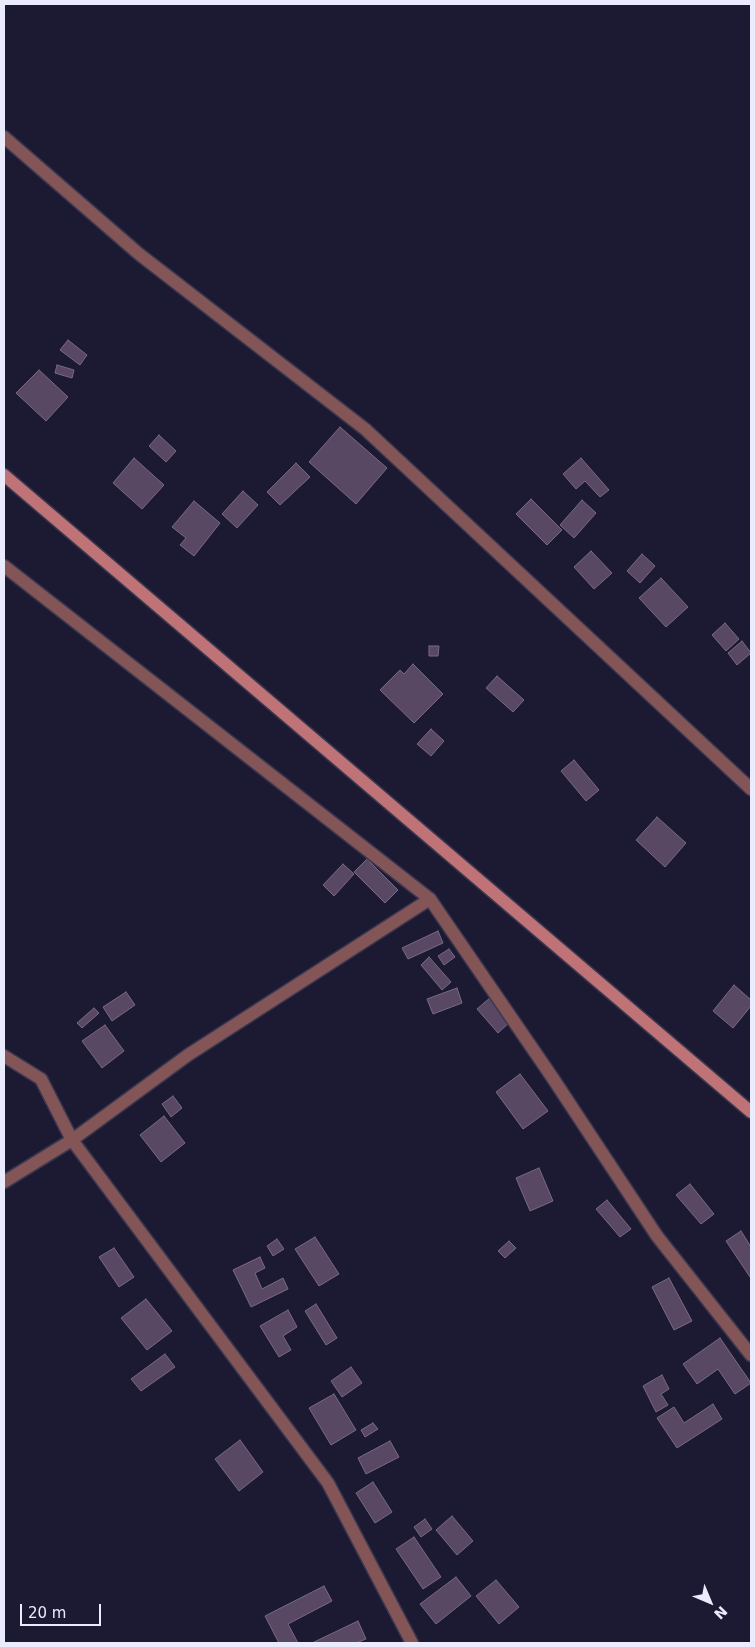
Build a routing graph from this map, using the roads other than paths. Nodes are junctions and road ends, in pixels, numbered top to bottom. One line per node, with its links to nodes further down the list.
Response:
1 (4, 137): 4 (street)
2 (4, 476): 7 (main road)
3 (4, 566): 5 (street)
4 (751, 789)
5 (430, 899): 8 (street); 10 (street)
6 (4, 1056): 8 (street)
7 (751, 1112)
8 (72, 1140): 9 (street); 11 (street)
9 (4, 1182)
10 (751, 1355)
11 (412, 1643)

